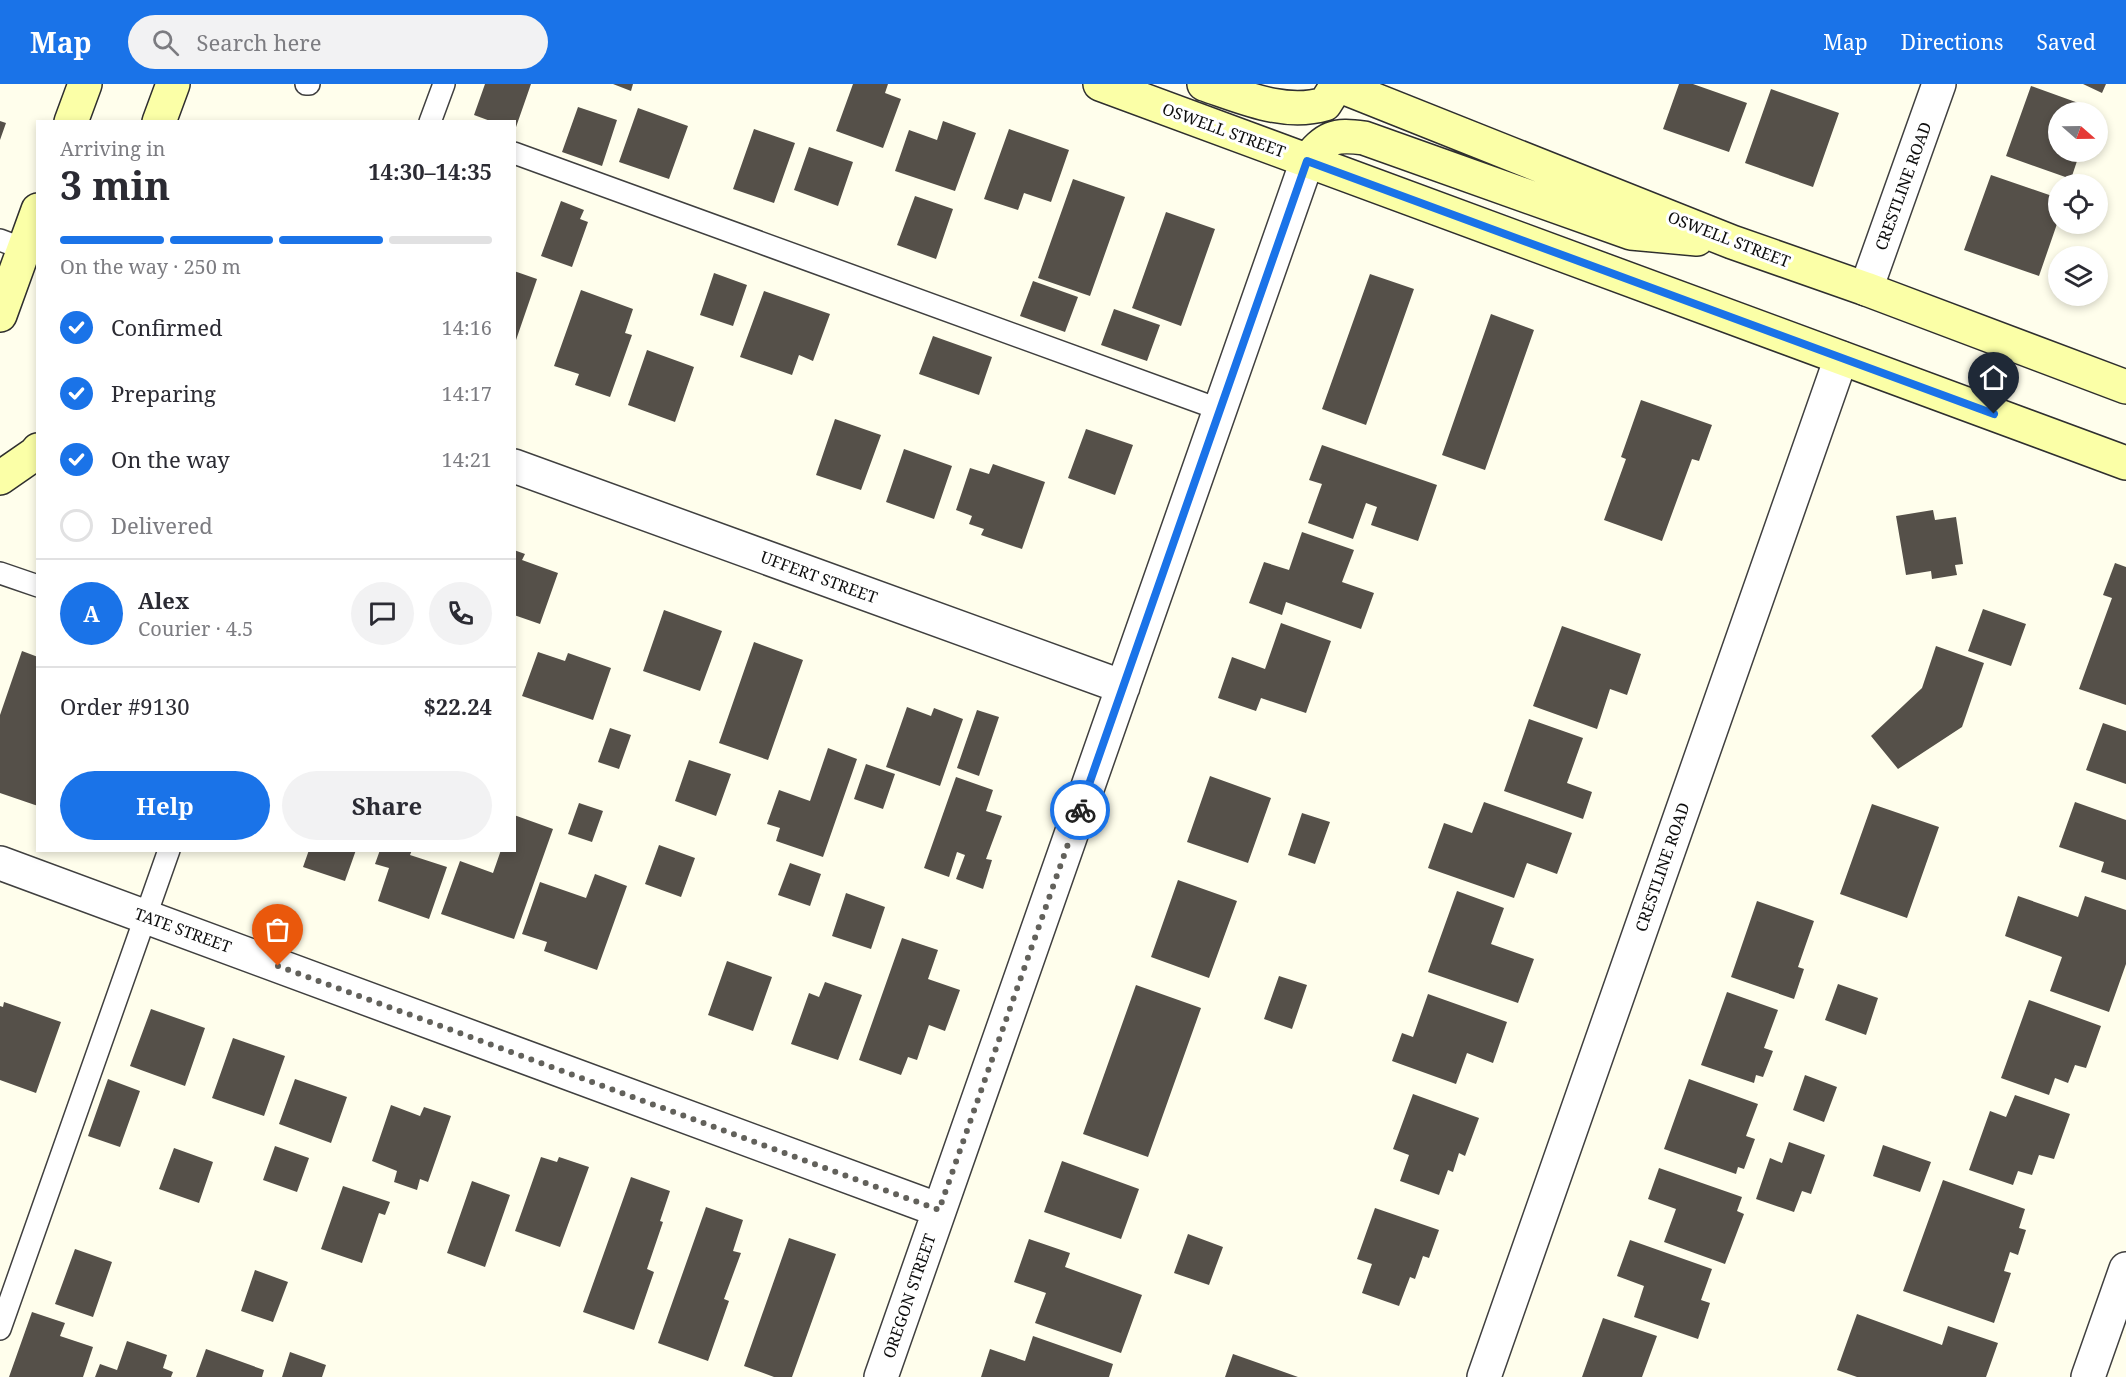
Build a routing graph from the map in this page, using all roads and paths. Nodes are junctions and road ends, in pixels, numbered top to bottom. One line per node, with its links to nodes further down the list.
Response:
1 (86, 84): 8 (main road)
2 (173, 84): 9 (main road)
3 (444, 84): 10 (lane)
4 (1100, 84): 12 (main road, OSWELL STREET)
5 (1204, 84): 6 (main road)
6 (1336, 84): 14 (main road, OSWELL STREET)
7 (1940, 84): 16 (street, CRESTLINE ROAD)
8 (72, 120)
9 (160, 120)
10 (431, 120)
11 (516, 154): 20 (lane)
12 (1307, 161): 14 (main road); 18 (main road, OSWELL STREET); 20 (street, OREGON STREET)
13 (36, 213): 15 (main road)
14 (1732, 242): 16 (main road, OSWELL STREET)
15 (12, 245): 17 (main road)
16 (1866, 289): 19 (main road, OSWELL STREET)
17 (0, 315)
18 (1841, 358): 22 (main road, OSWELL STREET); 35 (street, CRESTLINE ROAD)
19 (2126, 387)
20 (1221, 410): 27 (street, OREGON STREET)
21 (36, 453): 24 (main road)
22 (2126, 463)
23 (516, 467): 27 (street, UFFERT STREET)
24 (0, 478)
25 (0, 573): 26 (lane)
26 (36, 585)
27 (1124, 687): 31 (street, OREGON STREET)
28 (168, 852): 30 (lane)
29 (0, 863): 30 (street, TATE STREET)
30 (145, 917): 31 (street, TATE STREET); 33 (lane)
31 (939, 1210): 34 (street, OREGON STREET)
32 (2126, 1269): 36 (street)
33 (0, 1329)
34 (881, 1377)
35 (1484, 1377)
36 (2088, 1377)

